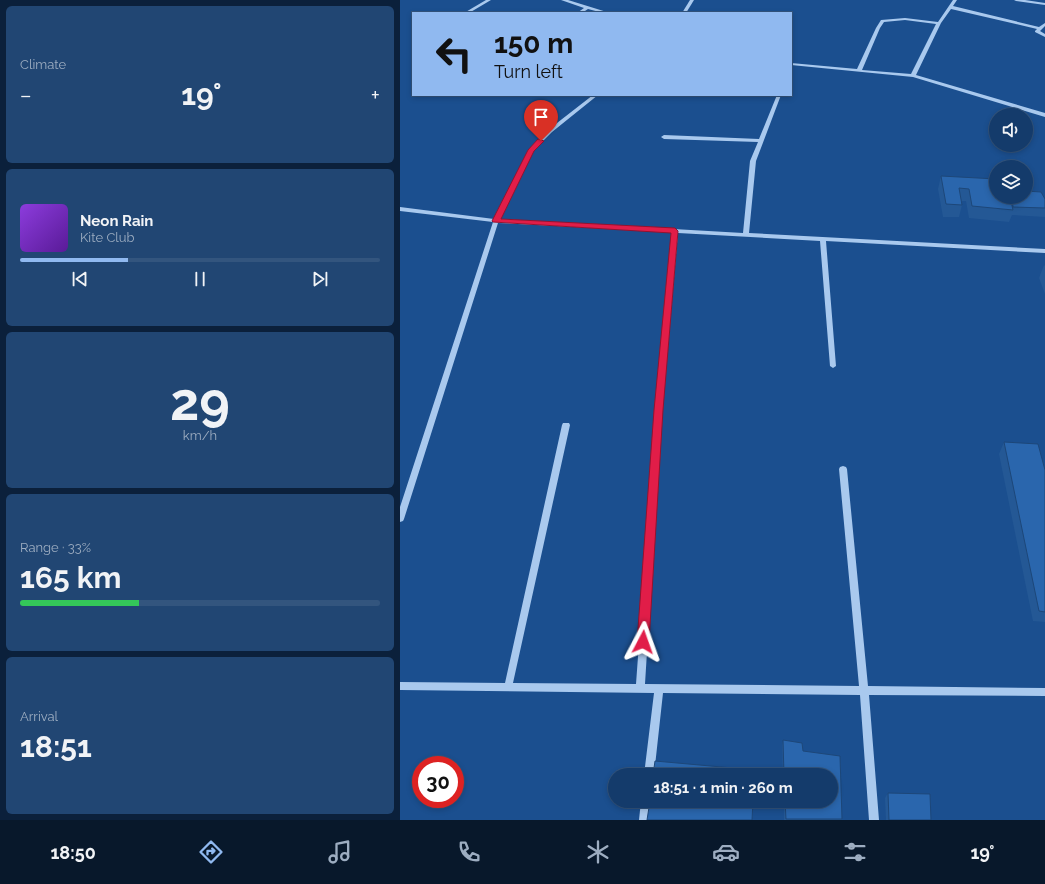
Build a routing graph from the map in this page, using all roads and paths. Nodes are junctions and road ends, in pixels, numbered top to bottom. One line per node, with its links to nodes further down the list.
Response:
1 (489, 0): 11 (street)
2 (564, 0): 6 (street)
3 (692, 0): 14 (street)
4 (955, 0): 10 (street)
5 (1016, 0): 7 (street)
6 (575, 1): 9 (street)
7 (1027, 1): 8 (street)
8 (1045, 4)
9 (588, 7): 12 (street); 13 (street)
10 (950, 7): 15 (street); 17 (street)
11 (468, 12)
12 (580, 12)
13 (605, 12)
14 (685, 12)
15 (940, 23): 20 (street); 21 (street)
16 (1045, 24): 17 (street)
17 (1040, 28): 18 (street)
18 (1045, 36)
19 (792, 64): 20 (street)
20 (858, 70): 21 (street)
21 (913, 76): 24 (street)
22 (595, 96): 28 (street)
23 (779, 96): 26 (street)
24 (1045, 115)
25 (664, 137): 26 (street)
26 (761, 141): 30 (street)
27 (400, 208): 28 (street)
28 (496, 221): 29 (street); 36 (street)
29 (675, 231): 30 (street); 39 (street)
30 (746, 235): 31 (street)
31 (823, 239): 32 (street); 33 (street)
32 (1045, 251)
33 (833, 366)
34 (566, 425): 38 (street)
35 (843, 469): 41 (street)
36 (400, 519)
37 (400, 686): 38 (street)
38 (508, 687): 39 (street)
39 (640, 688): 40 (street)
40 (659, 688): 41 (street); 43 (street)
41 (864, 691): 42 (street); 46 (street)
42 (1045, 692)
43 (650, 768)
44 (645, 808): 45 (street)
45 (644, 820)
46 (874, 820)

